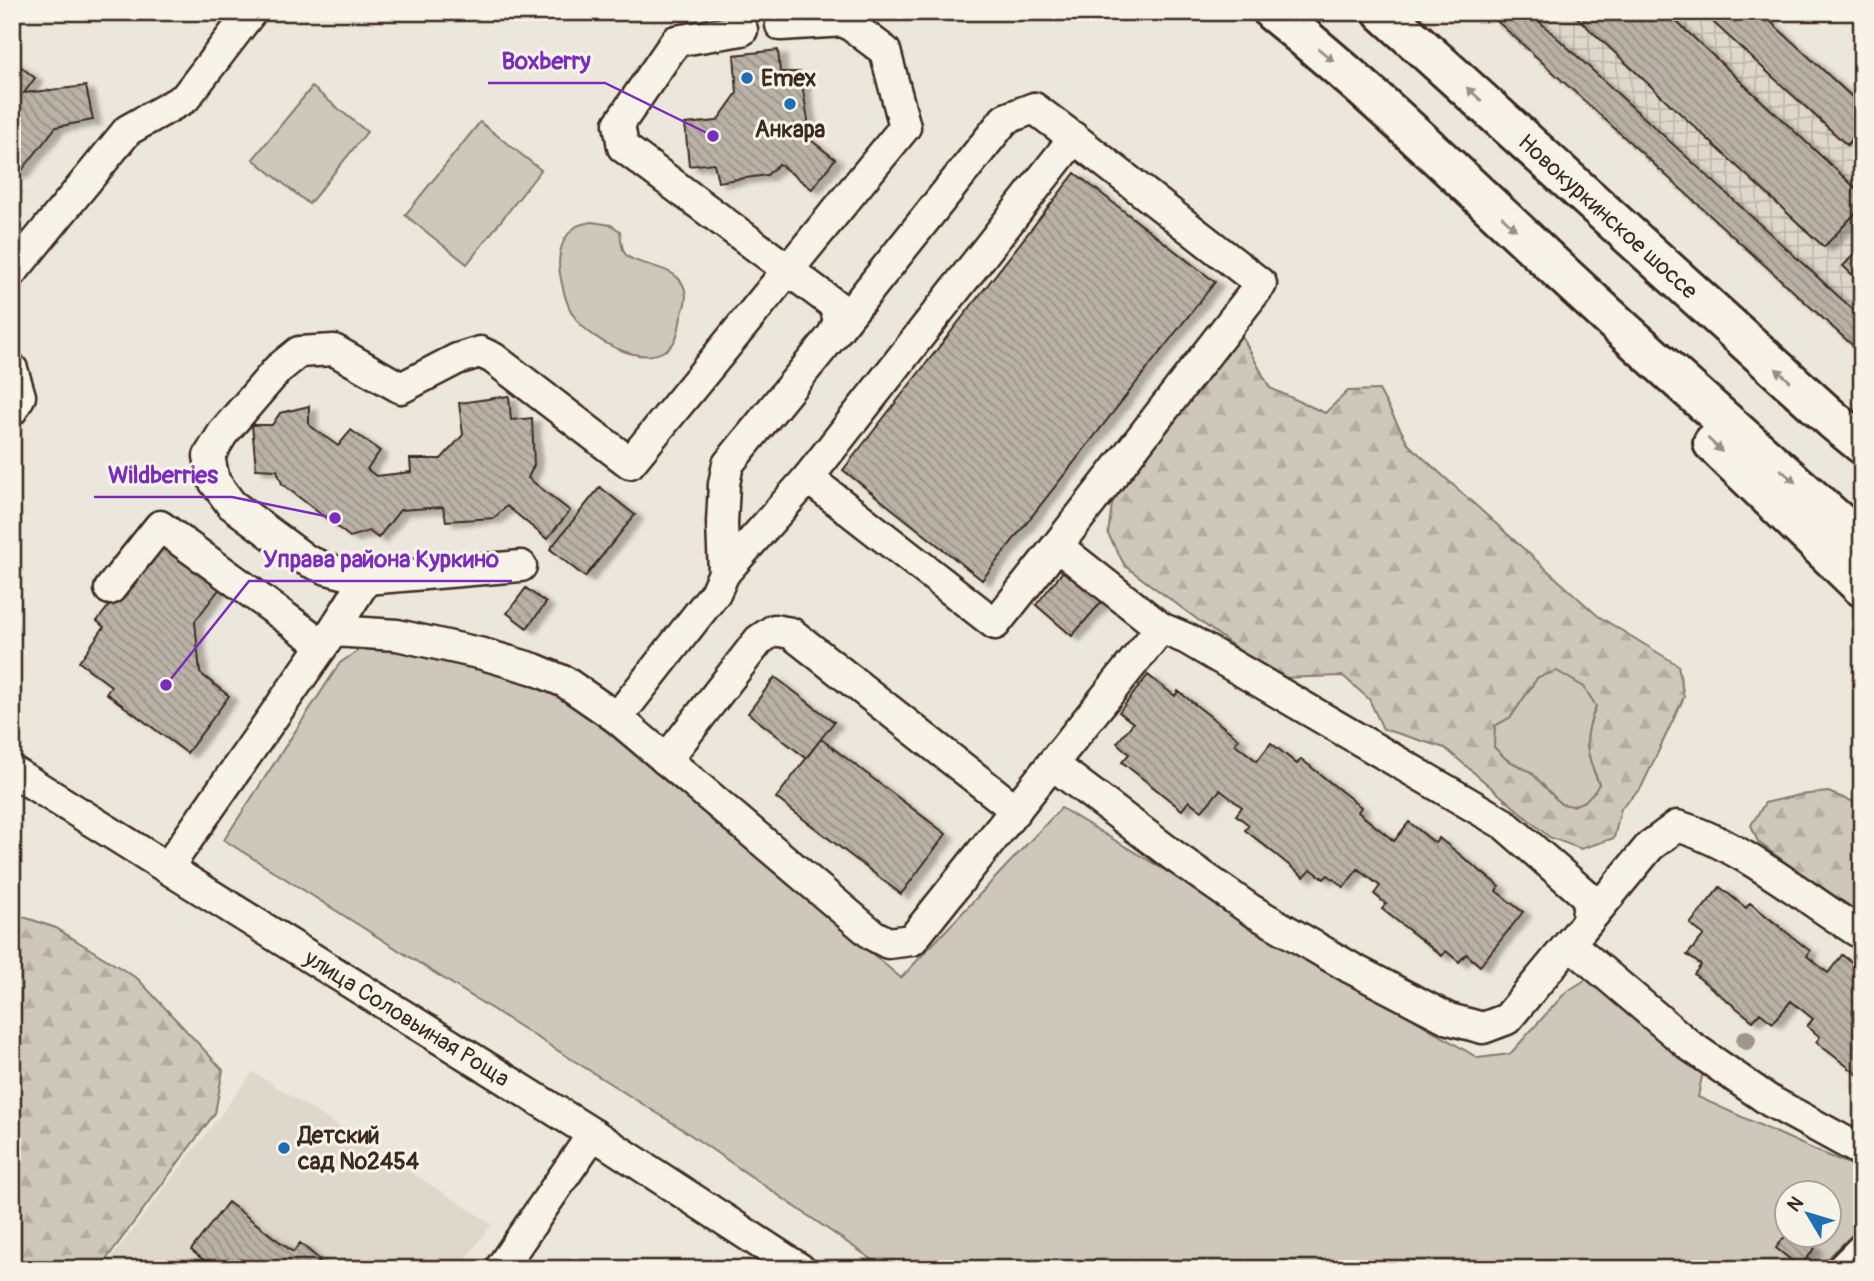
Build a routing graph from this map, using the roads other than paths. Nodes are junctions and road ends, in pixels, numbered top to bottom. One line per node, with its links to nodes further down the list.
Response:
1 (251, 12): 9 (street)
2 (1273, 12): 7 (main road, one-way to 7)
3 (1383, 12): 13 (main road, Новокуркинское шоссе, one-way to 3)
4 (781, 25): 8 (street)
5 (742, 30): 8 (street)
6 (1074, 138): 10 (street); 15 (street); 17 (street)
7 (1537, 250): 16 (main road, one-way to 16); 21 (main road, one-way to 21)
8 (788, 271): 10 (street); 20 (street)
9 (12, 272)
10 (833, 335): 19 (street)
11 (12, 369): 12 (street)
12 (12, 410)
13 (1848, 433): 14 (main road, Новокуркинское шоссе)
14 (1862, 450)
15 (808, 478): 17 (street); 19 (street)
16 (1862, 543)
17 (1057, 546): 23 (street)
18 (521, 566): 20 (street)
19 (724, 573): 25 (street)
20 (366, 579): 24 (street)
21 (1862, 587)
22 (110, 589): 24 (street)
23 (1161, 628): 27 (street); 31 (street)
24 (328, 638): 25 (street); 30 (street)
25 (617, 718): 26 (street)
26 (666, 760): 29 (street); 29 (street)
27 (1052, 764): 29 (street); 33 (street)
28 (12, 771): 30 (street, улица Соловьиная Роща)
29 (1016, 810)
30 (168, 867): 34 (street, улица Соловьиная Роща)
31 (1587, 921): 32 (street); 33 (street)
32 (1862, 934)
33 (1570, 944): 35 (street)
34 (593, 1134): 37 (street); 38 (street, улица Соловьиная Роща)
35 (1862, 1152)
36 (1862, 1249): 39 (street)
37 (500, 1269)
38 (800, 1269)
39 (1842, 1269)

